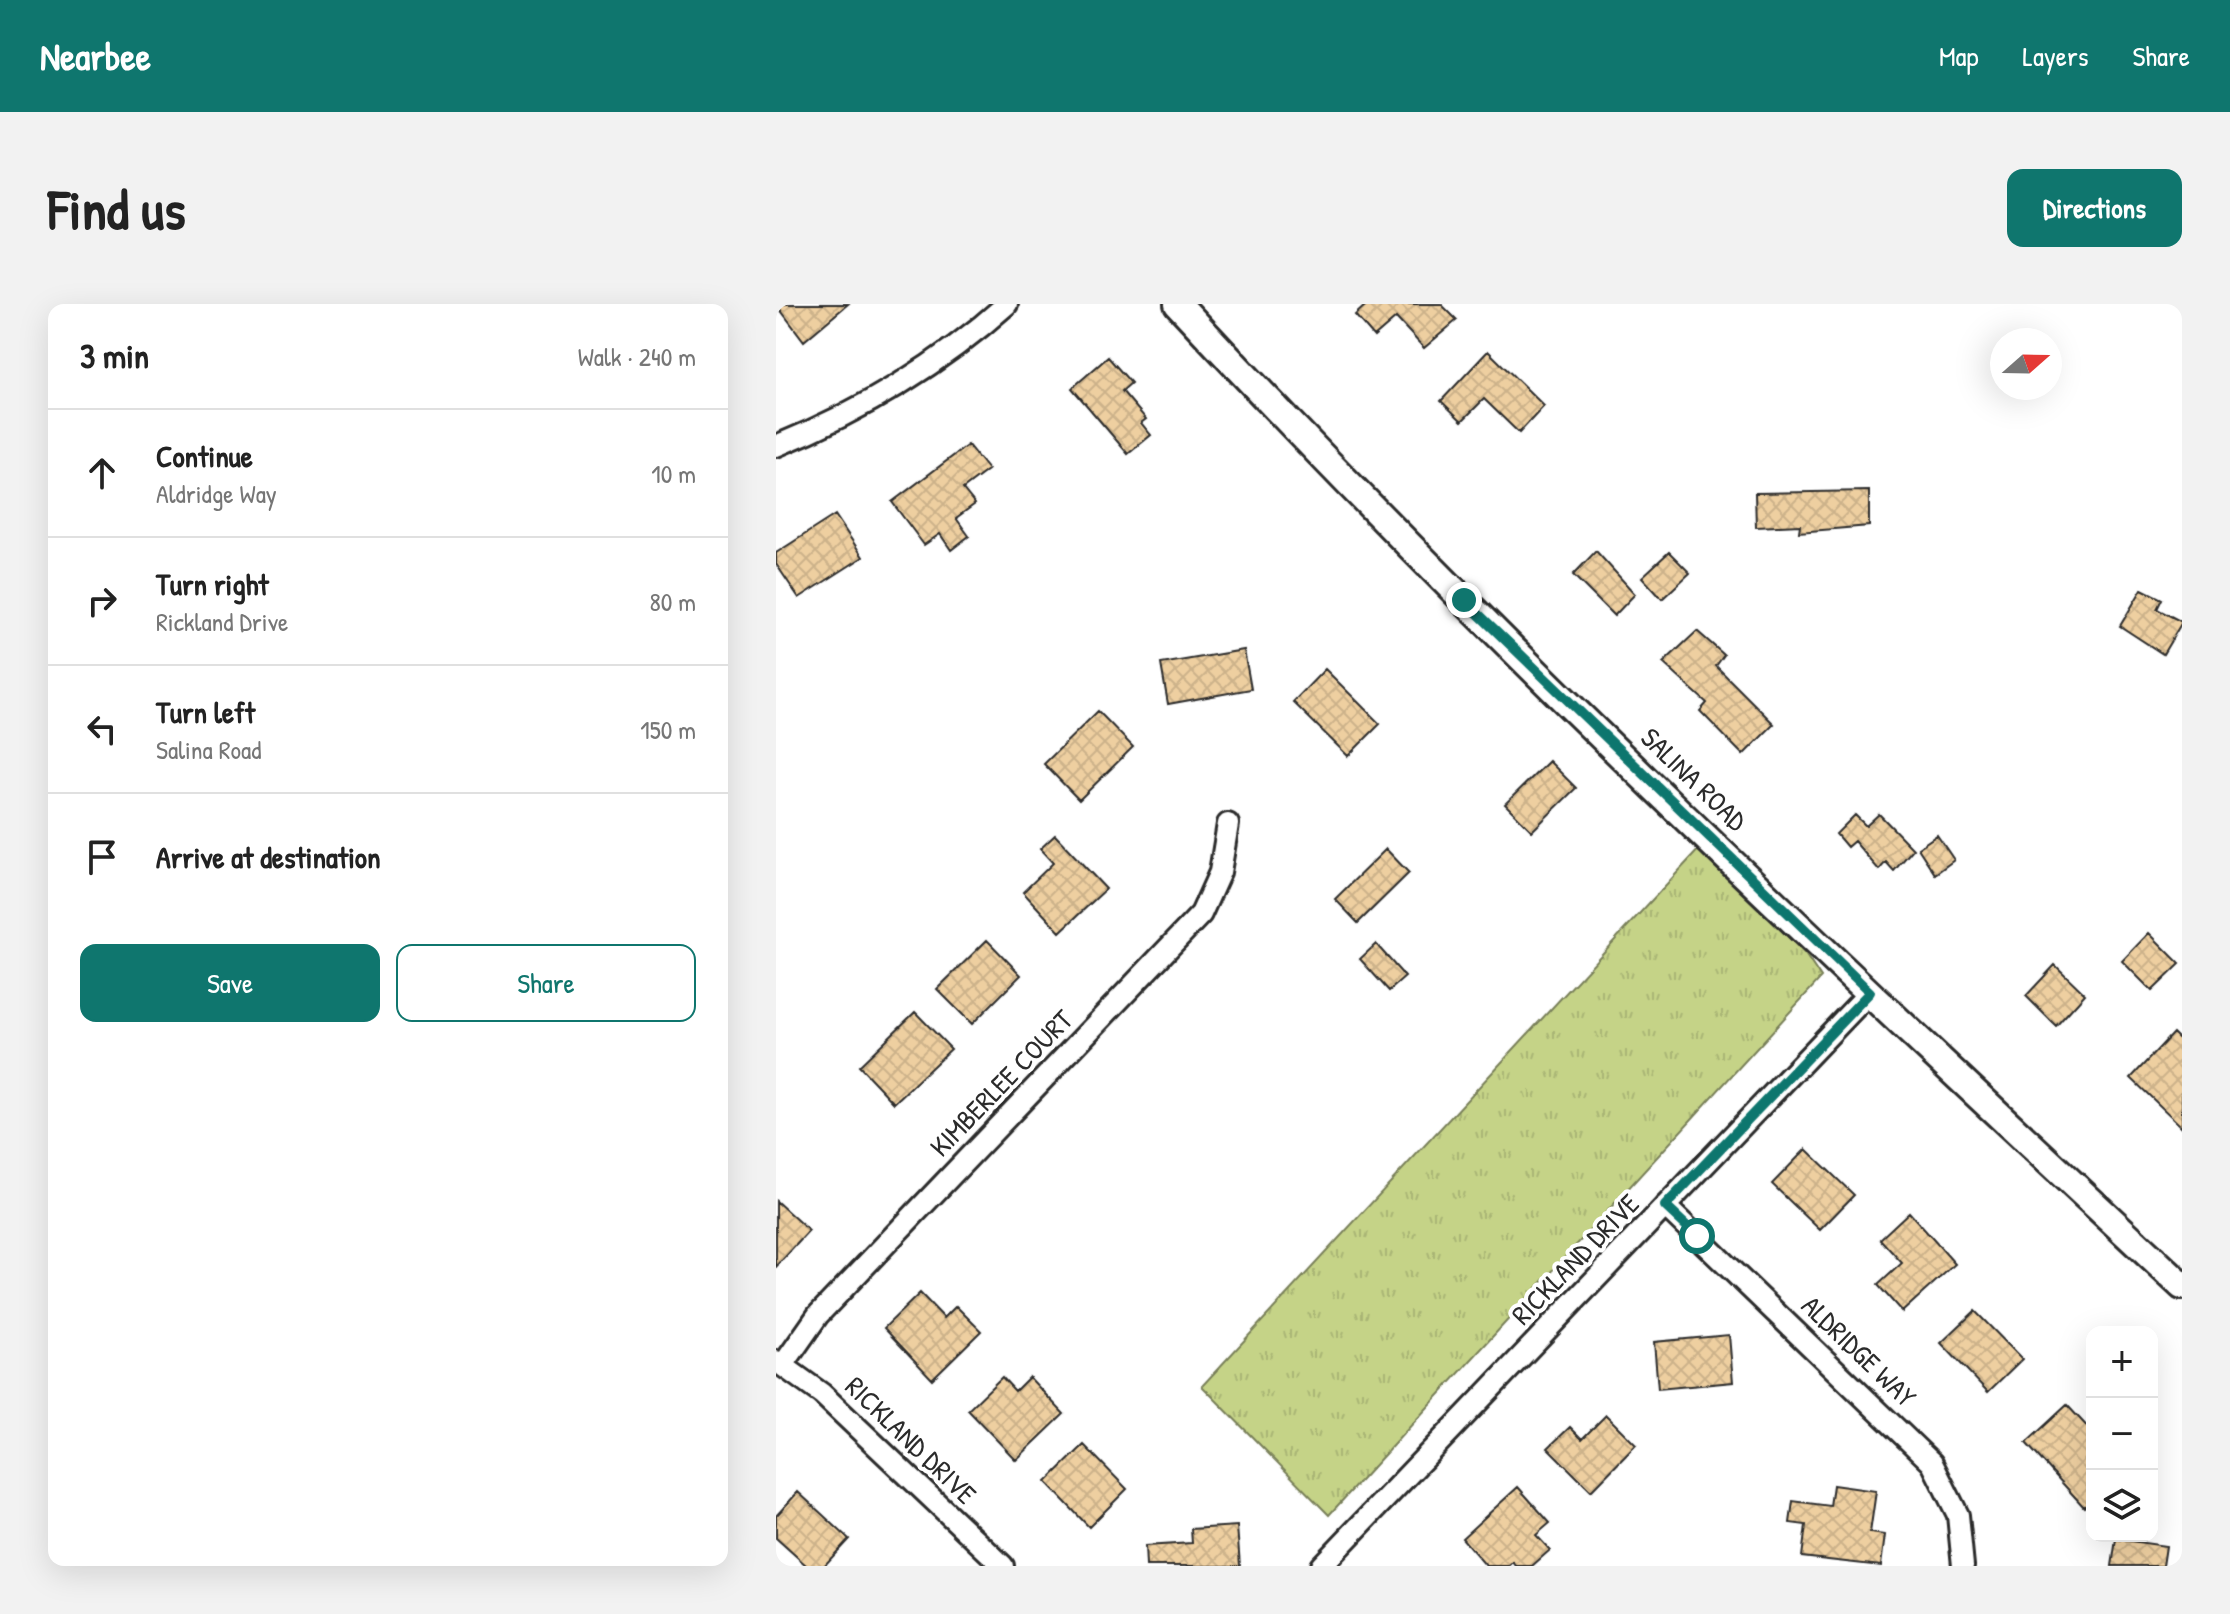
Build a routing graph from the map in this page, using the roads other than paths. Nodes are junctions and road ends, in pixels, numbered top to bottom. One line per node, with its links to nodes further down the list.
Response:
1 (1007, 304): 3 (street)
2 (1178, 304): 5 (street, SALINA ROAD)
3 (776, 446)
4 (1228, 824): 8 (street, KIMBERLEE COURT)
5 (1870, 992): 6 (street, RICKLAND DRIVE); 7 (street, SALINA ROAD)
6 (1665, 1206): 10 (street, RICKLAND DRIVE); 11 (street, ALDRIDGE WAY)
7 (2182, 1286)
8 (780, 1363): 9 (street, RICKLAND DRIVE)
9 (1003, 1566)
10 (1321, 1566)
11 (1963, 1566)

